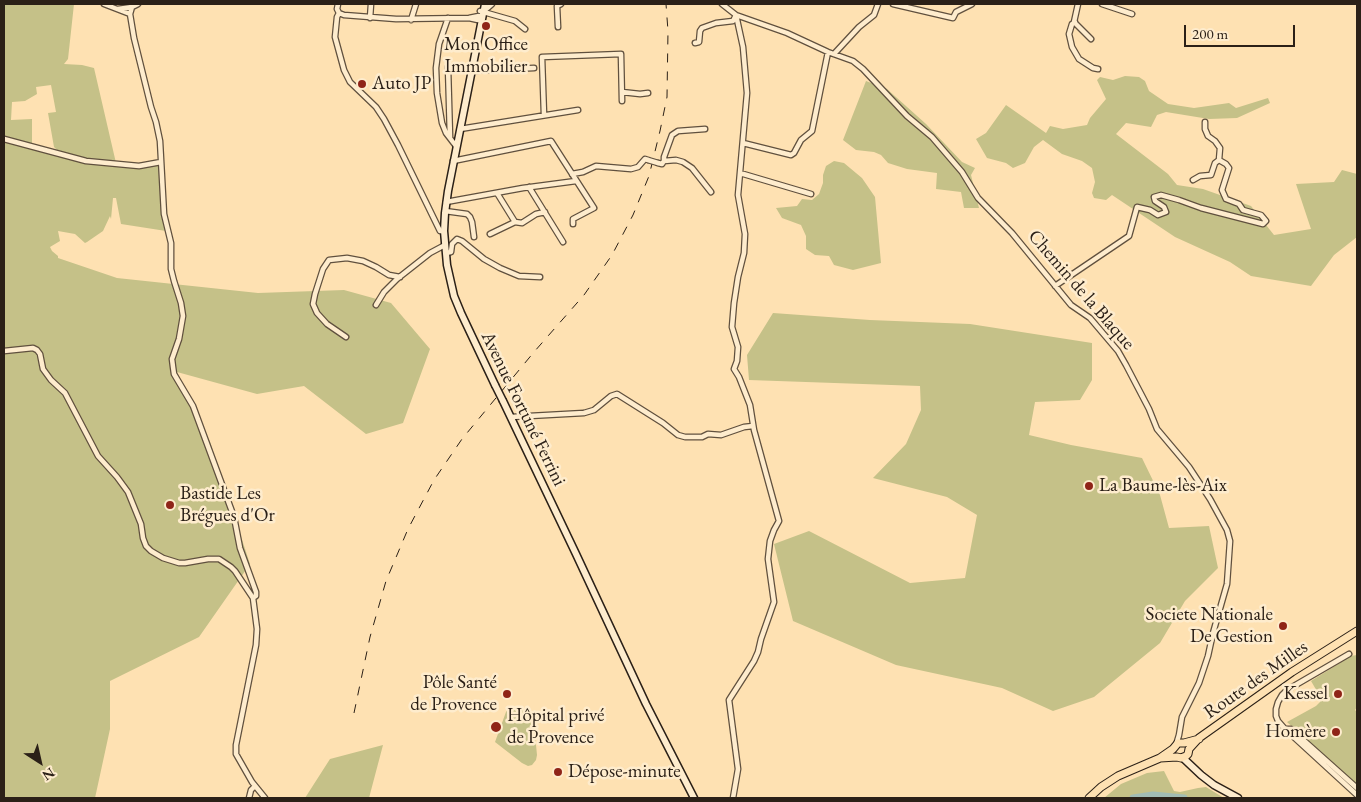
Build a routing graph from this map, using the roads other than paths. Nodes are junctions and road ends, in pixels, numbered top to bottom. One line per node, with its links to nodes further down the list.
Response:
1 (104, 4): 15 (street)
2 (138, 4): 14 (street)
3 (338, 4): 17 (street)
4 (371, 4): 21 (street)
5 (416, 4): 23 (street)
6 (492, 4): 16 (street)
7 (561, 4): 25 (street)
8 (722, 4): 20 (street, Chemin de la Blaque)
9 (878, 4): 30 (street)
10 (894, 4): 11 (street)
11 (972, 4)
12 (1078, 4): 24 (street)
13 (1102, 4): 19 (street)
14 (131, 5): 15 (street); 18 (street)
15 (118, 9): 18 (street)
16 (481, 12): 22 (street); 26 (street); 34 (main road, Avenue Fortuné Ferrini)
17 (339, 13): 21 (street); 64 (street)
18 (130, 14): 50 (street)
19 (1132, 14)
20 (736, 16): 28 (street); 29 (street, Chemin de la Blaque); 45 (street)
21 (370, 18): 23 (street)
22 (448, 18): 23 (street); 44 (street)
23 (411, 20)
24 (1074, 22): 27 (street); 33 (street)
25 (558, 27)
26 (525, 29)
27 (1091, 39)
28 (695, 43)
29 (828, 52): 30 (street, Chemin de la Blaque); 45 (street)
30 (834, 54): 72 (street, Chemin de la Blaque)
31 (448, 67): 44 (street)
32 (534, 68): 34 (street)
33 (1098, 69)
34 (470, 71): 41 (main road, Avenue Fortuné Ferrini)
35 (622, 92): 36 (street); 37 (street); 39 (street)
36 (648, 94)
37 (622, 100)
38 (578, 110): 39 (street)
39 (544, 115): 41 (street)
40 (1205, 122): 47 (street)
41 (460, 129): 46 (main road, Avenue Fortuné Ferrini)
42 (705, 130): 49 (street)
43 (4, 139): 50 (street)
44 (450, 139): 46 (street)
45 (743, 143): 52 (street)
46 (456, 146): 48 (main road, Avenue Fortuné Ferrini)
47 (1218, 160): 53 (street); 72 (street)
48 (454, 161): 51 (street); 59 (main road, Avenue Fortuné Ferrini)
49 (664, 161): 51 (street, bridge); 57 (street)
50 (161, 162): 78 (street)
51 (572, 174): 54 (street)
52 (740, 174): 58 (street); 77 (street)
53 (1193, 180)
54 (576, 181): 55 (street); 63 (street)
55 (528, 187): 56 (street); 61 (street)
56 (497, 192): 59 (street); 62 (street)
57 (711, 192)
58 (811, 194)
59 (446, 202): 60 (main road, Avenue Fortuné Ferrini)
60 (445, 211): 64 (main road, Avenue Fortuné Ferrini); 66 (street)
61 (544, 212): 62 (street); 67 (street)
62 (514, 222): 65 (street)
63 (573, 224)
64 (444, 231): 68 (main road, Avenue Fortuné Ferrini)
65 (490, 234)
66 (474, 237)
67 (563, 242)
68 (445, 245): 69 (main road, Avenue Fortuné Ferrini); 70 (street)
69 (446, 253): 71 (street); 76 (main road, Avenue Fortuné Ferrini, bridge)
70 (400, 277): 73 (street); 74 (street)
71 (540, 277)
72 (1055, 286): 86 (street, Chemin de la Blaque)
73 (376, 305)
74 (346, 337)
75 (4, 351): 78 (street)
76 (511, 417): 77 (street); 83 (main road, Avenue Fortuné Ferrini)
77 (753, 426): 96 (street)
78 (253, 598): 89 (street)
79 (1357, 631): 81 (main road, Route des Milles)
80 (1357, 635): 81 (main road, Route des Milles)
81 (1332, 648): 85 (main road, Route des Milles)
82 (1349, 654): 84 (street)
83 (646, 704): 94 (main road, Avenue Fortuné Ferrini); 95 (main road, Avenue Fortuné Ferrini)
84 (1285, 729): 90 (street); 91 (street)
85 (1200, 738): 86 (main road); 87 (main road)
86 (1179, 745): 87 (main road); 87 (main road); 88 (main road)
87 (1184, 754): 88 (main road); 98 (main road)
88 (1160, 758): 97 (main road)
89 (255, 786): 92 (street); 93 (street)
90 (1357, 788)
91 (1357, 795)
92 (249, 798)
93 (265, 798)
94 (690, 798)
95 (694, 798)
96 (733, 798)
97 (1089, 798)
98 (1238, 798)

